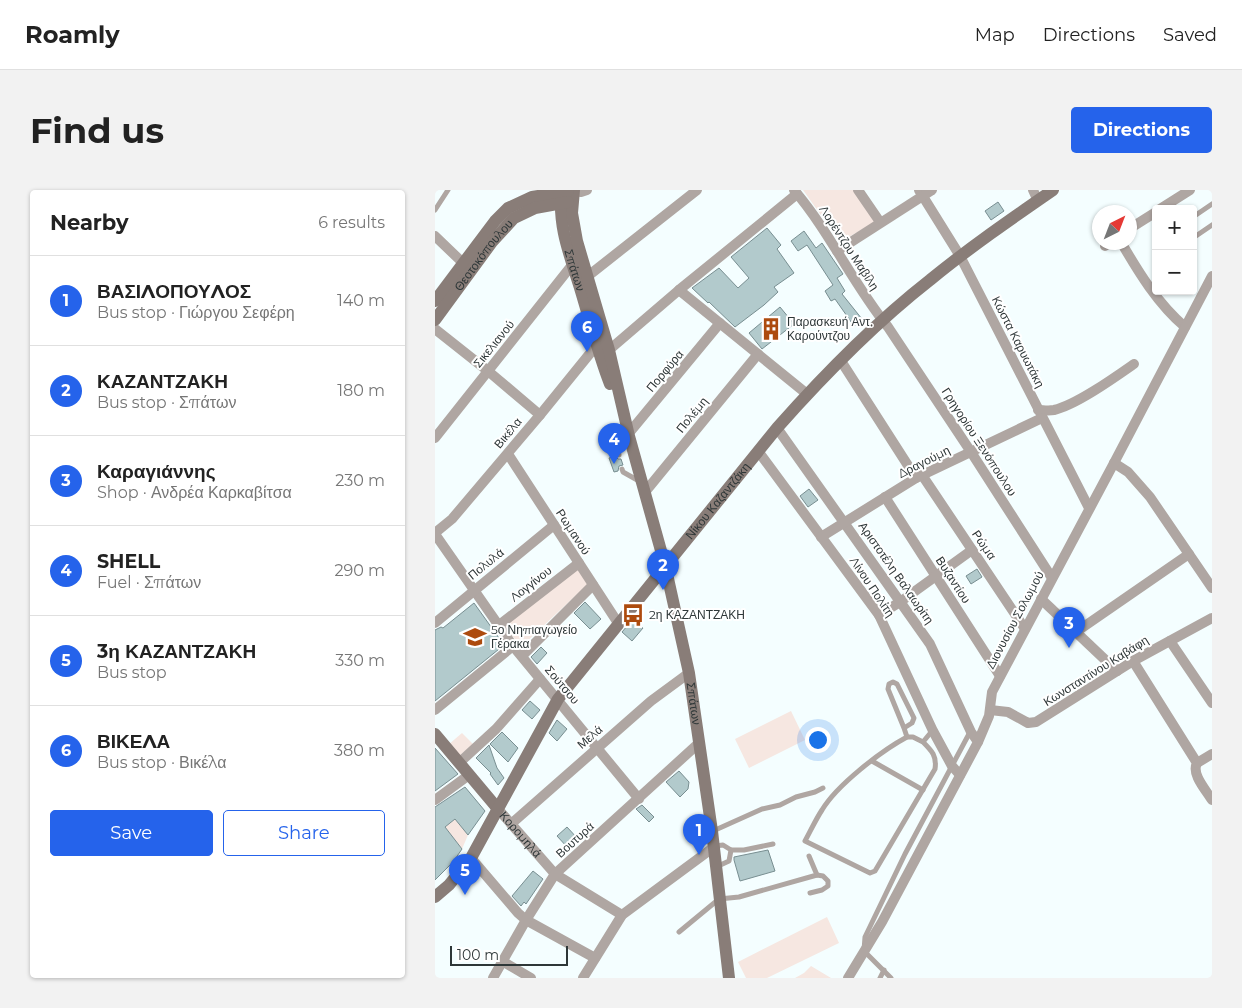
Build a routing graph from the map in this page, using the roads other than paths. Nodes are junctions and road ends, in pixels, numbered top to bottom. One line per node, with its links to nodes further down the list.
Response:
1 (448, 190): 12 (lane)
2 (697, 190): 25 (street)
3 (858, 190): 15 (street)
4 (1053, 190): 9 (main road, Νίκου Καζαντζάκη)
5 (1190, 190): 11 (street)
6 (796, 192): 21 (street, Λορέντζου Μαβίλη); 27 (street, Βικέλα)
7 (925, 192): 15 (street); 22 (street, Κώστα Καρυωτάκη)
8 (570, 194): 23 (main road, Θεοτοκόπουλου); 24 (main road, Σπάτων); 25 (main road, Σπάτων); 29 (main road, Θεοτοκόπουλου)
9 (1035, 195): 22 (main road, Νίκου Καζαντζάκη)
10 (1212, 204): 13 (lane)
11 (1166, 205)
12 (435, 210)
13 (1197, 214)
14 (1152, 215): 16 (street)
15 (880, 222): 21 (street)
16 (1137, 224)
17 (1212, 225): 18 (lane)
18 (1197, 235)
19 (435, 236): 23 (street)
20 (1126, 250): 32 (street)
21 (837, 251): 30 (street, Λορέντζου Μαβίλη)
22 (960, 256): 30 (main road, Νίκου Καζαντζάκη); 40 (street, Κώστα Καρυωτάκη)
23 (463, 263): 28 (main road, Θεοτοκόπουλου)
24 (572, 265): 34 (main road, Σπάτων); 38 (street, Σικελιανού)
25 (588, 276): 34 (main road, Σπάτων)
26 (1212, 276): 32 (street, Διονυσίου Σολωμού)
27 (679, 290): 31 (street); 34 (street, Βικέλα)
28 (435, 302)
29 (435, 320)
30 (882, 321): 36 (main road, Νίκου Καζαντζάκη); 46 (street, Γρηγορίου Ξενόπουλου)
31 (720, 323): 35 (street); 43 (street, Πορφύρα)
32 (1185, 327): 49 (street, Διονυσίου Σολωμού)
33 (435, 330): 38 (street)
34 (603, 348): 41 (street, Βικέλα); 43 (main road, Σπάτων)
35 (758, 354): 39 (street); 52 (street, Πολέμη)
36 (841, 361): 39 (main road, Νίκου Καζαντζάκη); 51 (street, Ρώμα)
37 (1133, 364): 40 (street, Δραγούμη)
38 (488, 371): 41 (street); 44 (street, Σικελιανού)
39 (807, 394): 42 (main road, Νίκου Καζαντζάκη)
40 (1040, 414): 46 (street, Δραγούμη); 54 (street, Κώστα Καρυωτάκη)
41 (540, 416): 47 (street, Βικέλα)
42 (777, 428): 45 (main road, Νίκου Καζαντζάκη); 55 (street, Αριστοτέλη Βαλαωρίτη)
43 (629, 435): 48 (lane); 52 (main road, Σπάτων)
44 (435, 438)
45 (757, 451): 58 (street, Λίνου Πολίτη); 62 (main road, Νίκου Καζαντζάκη)
46 (971, 452): 51 (street, Δραγούμη); 64 (street, Γρηγορίου Ξενόπουλου)
47 (508, 454): 56 (street, Ρωμανού); 57 (street, Βικέλα)
48 (619, 455)
49 (1114, 463): 54 (street, Διονυσίου Σολωμού); 60 (street)
50 (622, 469): 52 (lane)
51 (919, 477): 53 (street, Δραγούμη); 59 (street, Ρώμα)
52 (643, 487): 62 (main road, Σπάτων)
53 (885, 497): 55 (street, Δραγούμη); 63 (street, Βυζαντίου)
54 (1089, 508): 64 (street, Διονυσίου Σολωμού)
55 (844, 521): 58 (street, Δραγούμη); 69 (street, Αριστοτέλη Βαλαωρίτη)
56 (554, 525): 61 (street, Ρωμανού); 67 (street, Πολυλά)
57 (435, 534): 67 (street, Σούτσου)
58 (821, 537): 70 (street, Λίνου Πολίτη)
59 (972, 550): 63 (street); 75 (street, Ρώμα)
60 (1189, 554): 66 (street); 76 (street)
61 (579, 563): 65 (street, Ρωμανού); 74 (street, Λογγίνου)
62 (665, 565): 73 (main road, Νίκου Καζαντζάκη); 82 (main road, Σπάτων)
63 (935, 576): 69 (street); 83 (street, Βυζαντίου)
64 (1053, 578): 68 (street, Διονυσίου Σολωμού)
65 (593, 585): 73 (street, Ρωμανού); 79 (street)
66 (1212, 588)
67 (473, 590): 72 (street, Πολυλά); 74 (street, Σούτσου)
68 (1041, 599): 75 (street, Διονυσίου Σολωμού); 76 (street)
69 (900, 602): 70 (street); 91 (street, Αριστοτέλη Βαλαωρίτη)
70 (879, 615): 90 (street, Λίνου Πολίτη)
71 (1212, 618): 77 (street, Κωνσταντίνου Καβάφη)
72 (435, 623)
73 (618, 623): 85 (main road, Νίκου Καζαντζάκη)
74 (498, 626): 78 (street, Σούτσου)
75 (1025, 629): 83 (street, Διονυσίου Σολωμού)
76 (1076, 632): 81 (street)
77 (1171, 640): 80 (street, Κωνσταντίνου Καβάφη); 86 (street)
78 (513, 646): 79 (street, Σούτσου); 87 (street)
79 (522, 656): 84 (street, Σούτσου)
80 (1133, 661): 81 (street, Κωνσταντίνου Καβάφη); 101 (street)
81 (1117, 671): 88 (street, Κωνσταντίνου Καβάφη)
82 (689, 673): 96 (main road, Σπάτων); 97 (street, Μελά)
83 (1000, 676): 88 (street, Διονυσίου Σολωμού)
84 (540, 679): 85 (street, Σούτσου); 100 (street)
85 (558, 699): 97 (street, Σούτσου); 110 (main road, Νίκου Καζαντζάκη)
86 (1212, 703)
87 (435, 710)
88 (990, 710): 95 (street, Διονυσίου Σολωμού)
89 (904, 728): 89 (lane); 93 (lane)
90 (933, 731): 94 (lane); 102 (street, Λίνου Πολίτη)
91 (971, 732): 95 (street, Αριστοτέλη Βαλαωρίτη); 102 (lane)
92 (435, 734): 100 (main road, Κορομηλά)
93 (907, 737): 94 (lane); 99 (lane)
94 (923, 742): 106 (lane)
95 (978, 742): 104 (street, Διονυσίου Σολωμού)
96 (699, 743): 107 (street, Βουτυρά); 112 (main road, Σπάτων)
97 (597, 747): 107 (street, Σούτσου); 111 (street, Μελά)
98 (1212, 754): 101 (street)
99 (872, 761): 106 (lane); 106 (lane)
100 (459, 763): 103 (main road, Κορομηλά)
101 (1197, 763): 109 (street)
102 (952, 766): 104 (street, Λίνου Πολίτη); 127 (lane)
103 (469, 775): 108 (street); 110 (main road, Κορομηλά)
104 (960, 775): 127 (street, Διονυσίου Σολωμού)
105 (823, 788): 112 (lane)
106 (923, 790)
107 (639, 799): 119 (street, Βουτυρά)
108 (435, 800)
109 (1212, 800)
110 (498, 809): 111 (street, Κορομηλά); 117 (main road, Νίκου Καζαντζάκη)
111 (511, 824): 119 (street, Κορομηλά)
112 (712, 831): 114 (main road, Σπάτων)
113 (773, 844): 115 (lane)
114 (714, 847): 115 (lane); 118 (main road, Σπάτων); 124 (street)
115 (731, 850): 118 (lane)
116 (809, 856): 120 (lane)
117 (471, 858): 122 (main road, Νίκου Καζαντζάκη); 125 (street)
118 (715, 867): 123 (main road, Σπάτων)
119 (555, 874): 124 (street, Κορομηλά); 125 (street, Βουτυρά)
120 (817, 875): 121 (lane); 123 (lane)
121 (810, 893)
122 (435, 897)
123 (719, 899): 126 (lane); 134 (main road, Σπάτων)
124 (622, 915): 128 (street)
125 (526, 920): 128 (street); 129 (street, Βουτυρά)
126 (679, 932)
127 (864, 951): 130 (lane); 135 (street, Διονυσίου Σολωμού)
128 (595, 958): 133 (street)
129 (502, 961): 131 (street, Βουτυρά); 132 (street)
130 (884, 970): 136 (lane); 137 (lane)
131 (493, 978)
132 (531, 978)
133 (583, 978)
134 (729, 978)
135 (848, 978)
136 (880, 978)
137 (891, 978)

